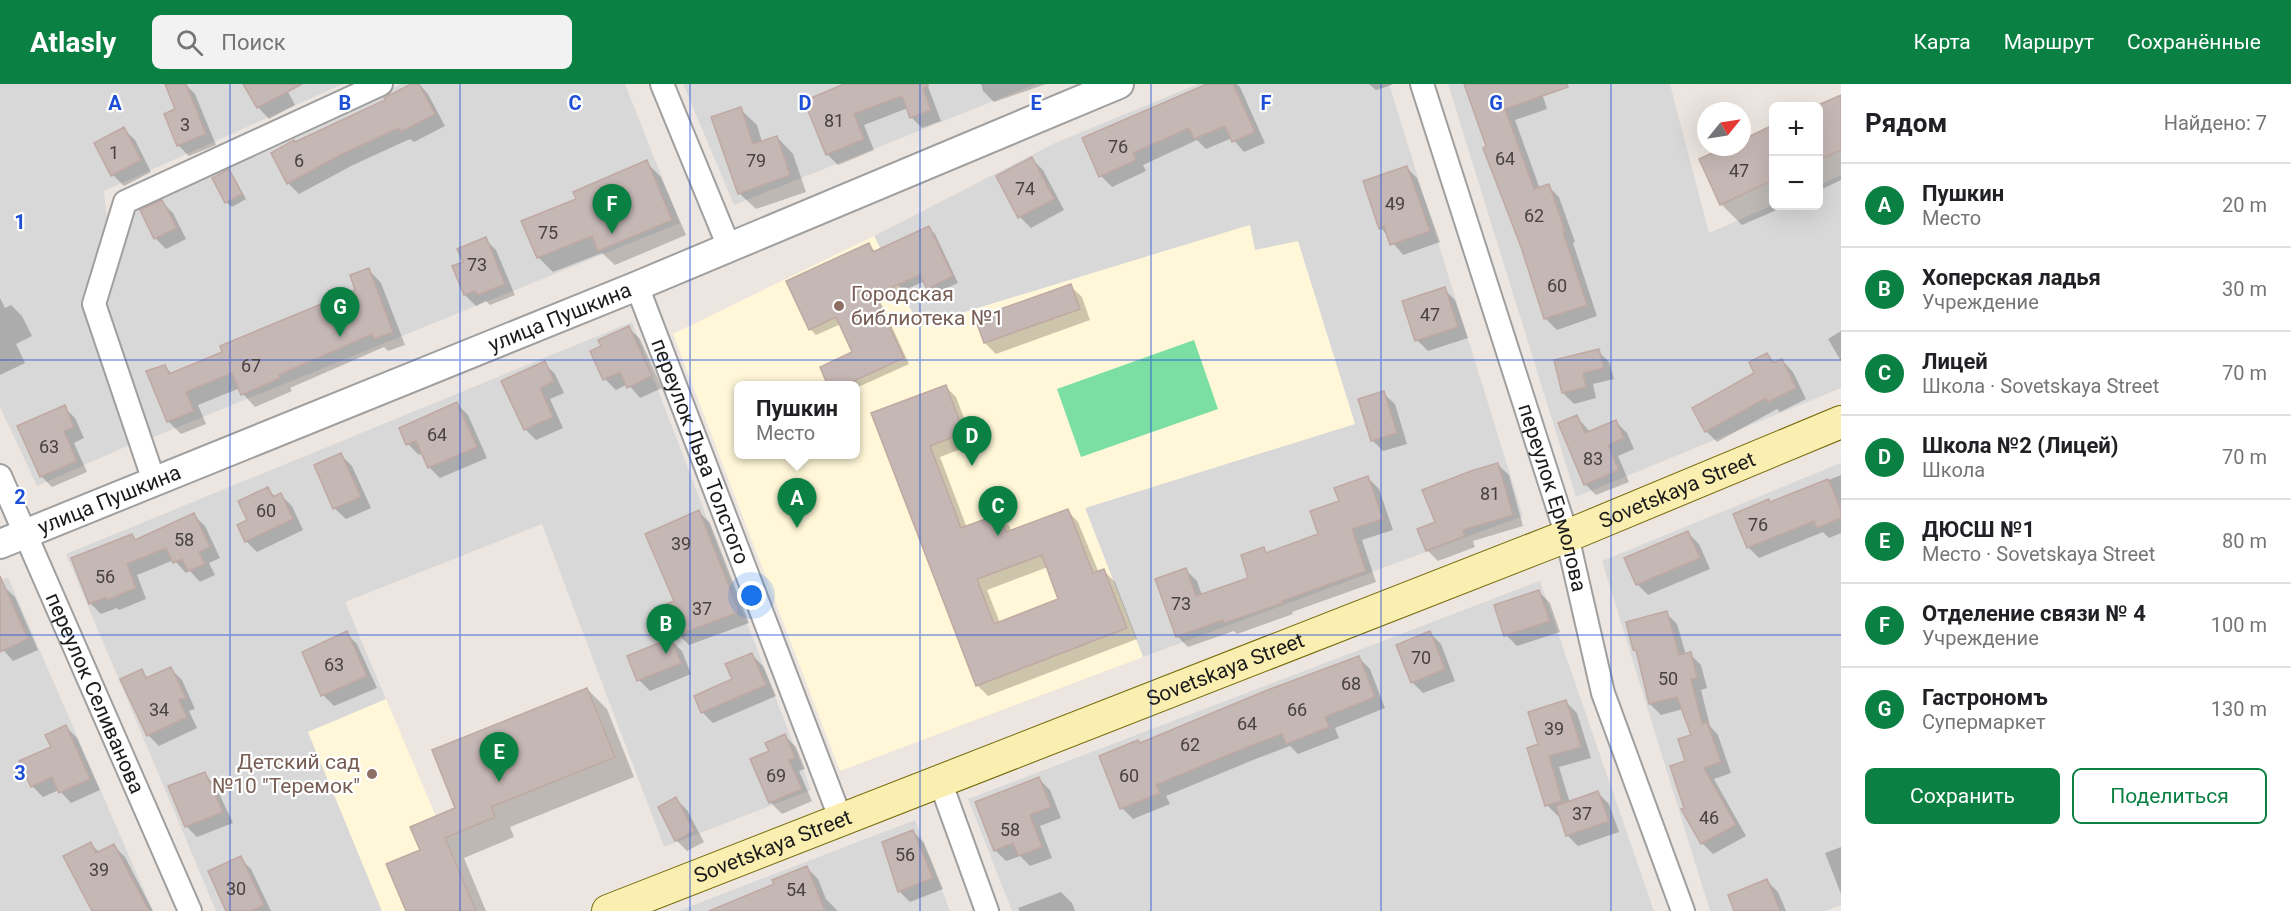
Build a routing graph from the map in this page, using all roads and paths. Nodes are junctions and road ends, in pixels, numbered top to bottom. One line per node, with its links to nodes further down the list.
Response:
1 (381, 84): 9 (street)
2 (662, 84): 5 (street)
3 (1119, 84): 5 (street, улица Пушкина)
4 (1422, 84): 10 (street, переулок Ермолова)
5 (729, 247): 6 (street, улица Пушкина)
6 (637, 286): 9 (street, улица Пушкина); 13 (street, переулок Льва Толстого)
7 (1841, 422): 10 (main road, Sovetskaya Street)
8 (0, 476): 11 (street, переулок Селиванова)
9 (154, 481): 11 (street, улица Пушкина)
10 (1567, 536): 12 (main road, Sovetskaya Street); 17 (street, переулок Ермолова)
11 (13, 539): 14 (street, переулок Селиванова)
12 (940, 781): 13 (main road, Sovetskaya Street); 16 (street)
13 (841, 820): 15 (main road, Sovetskaya Street)
14 (190, 911)
15 (608, 911)
16 (987, 911)
17 (1683, 911)

